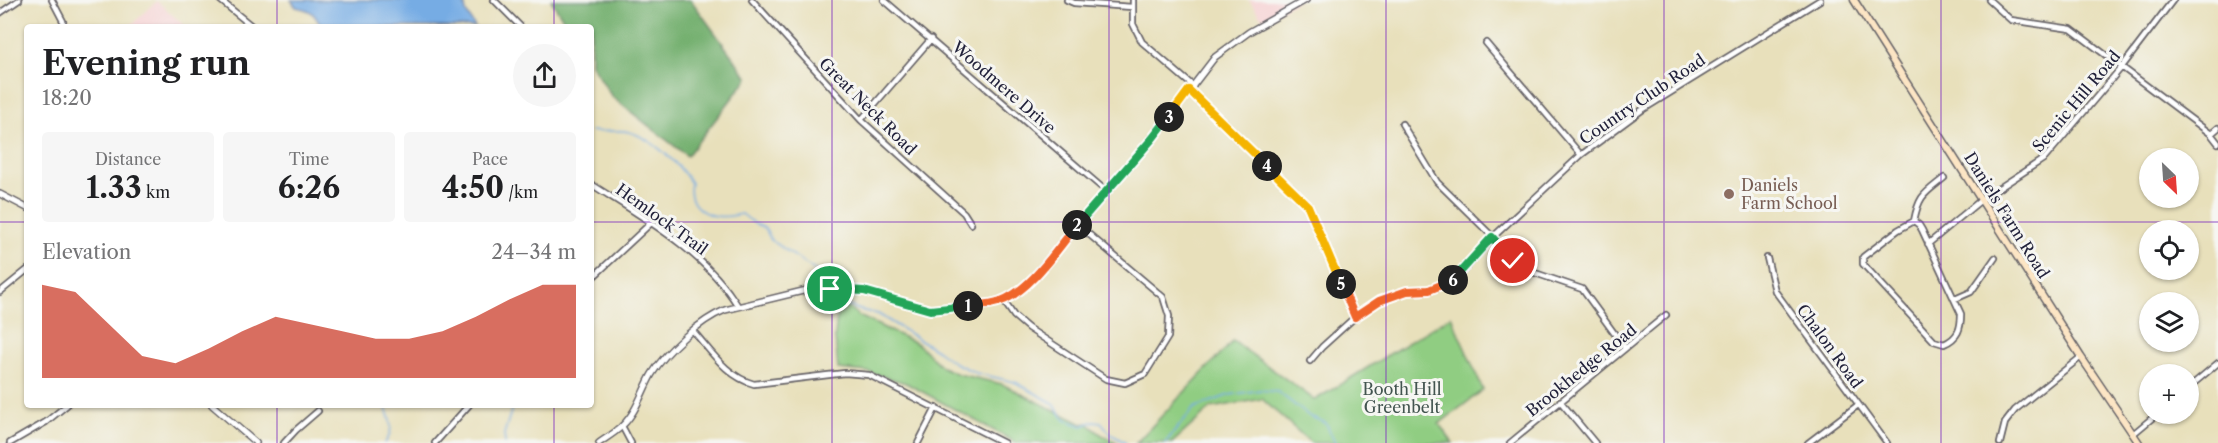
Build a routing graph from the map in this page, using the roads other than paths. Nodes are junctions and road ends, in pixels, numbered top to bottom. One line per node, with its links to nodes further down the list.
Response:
1 (19, 0): 15 (street)
2 (52, 0): 16 (street)
3 (220, 0): 17 (street)
4 (494, 0): 18 (street)
5 (752, 0): 23 (street, Great Neck Road)
6 (884, 0): 19 (street, Woodmere Drive)
7 (1067, 0): 14 (street)
8 (1133, 0): 14 (street)
9 (1306, 0): 22 (street)
10 (1820, 0): 28 (street, Country Club Road)
11 (1854, 0): 33 (main road, Daniels Farm Road)
12 (1989, 0): 21 (street)
13 (2173, 0): 21 (street, Scenic Hill Road)
14 (1132, 7): 22 (street)
15 (0, 13)
16 (63, 21)
17 (249, 24)
18 (518, 24)
19 (931, 39): 23 (street); 31 (street, Woodmere Drive)
20 (1486, 43): 28 (street)
21 (2121, 68): 26 (street); 33 (street, Scenic Hill Road)
22 (1191, 88): 31 (street); 50 (street)
23 (861, 120): 37 (street, Great Neck Road)
24 (1402, 124): 39 (street)
25 (2218, 128): 26 (street)
26 (2211, 134): 27 (street)
27 (2218, 143)
28 (1581, 155): 39 (street, Country Club Road)
29 (1944, 178): 35 (street)
30 (594, 186): 36 (street, Hemlock Trail)
31 (1107, 192): 38 (street)
32 (0, 194): 34 (street)
33 (1981, 200): 40 (street, Scenic Hill Road); 53 (main road, Daniels Farm Road)
34 (24, 206)
35 (1914, 221): 40 (street); 46 (street)
36 (651, 224): 44 (street); 48 (street, Hemlock Trail)
37 (971, 224)
38 (1078, 225): 47 (street); 47 (street)
39 (1492, 237): 50 (street, Country Club Road); 52 (street)
40 (1928, 244): 46 (street)
41 (1767, 258): 58 (street, Chalon Road)
42 (1995, 258): 46 (street)
43 (24, 272): 45 (street)
44 (594, 276)
45 (0, 292)
46 (1955, 299)
47 (1003, 300): 48 (street)
48 (738, 306): 51 (street)
49 (1666, 315): 52 (street, Brookhedge Road)
50 (1355, 317): 54 (street, Country Club Road)
51 (693, 331): 62 (street); 65 (street)
52 (1625, 348): 57 (street, Brookhedge Road)
53 (2081, 357): 66 (main road, Daniels Farm Road); 79 (street)
54 (1310, 361)
55 (2218, 363): 56 (street)
56 (2199, 379)
57 (1560, 401): 75 (street, Brookhedge Road); 76 (street)
58 (1858, 405): 77 (street); 78 (street, Chalon Road)
59 (63, 408): 67 (street)
60 (215, 408): 68 (street)
61 (466, 408): 70 (street)
62 (936, 408): 73 (street); 74 (street)
63 (318, 411): 69 (street)
64 (2145, 424): 66 (street)
65 (622, 426): 71 (street); 72 (street)
66 (2133, 434): 80 (main road, Daniels Farm Road)
67 (10, 443)
68 (256, 443)
69 (284, 443)
70 (435, 443)
71 (599, 443)
72 (631, 443)
73 (918, 443)
74 (1004, 443)
75 (1510, 443)
76 (1595, 443)
77 (1808, 443)
78 (1887, 443)
79 (2000, 443)
80 (2139, 443)

